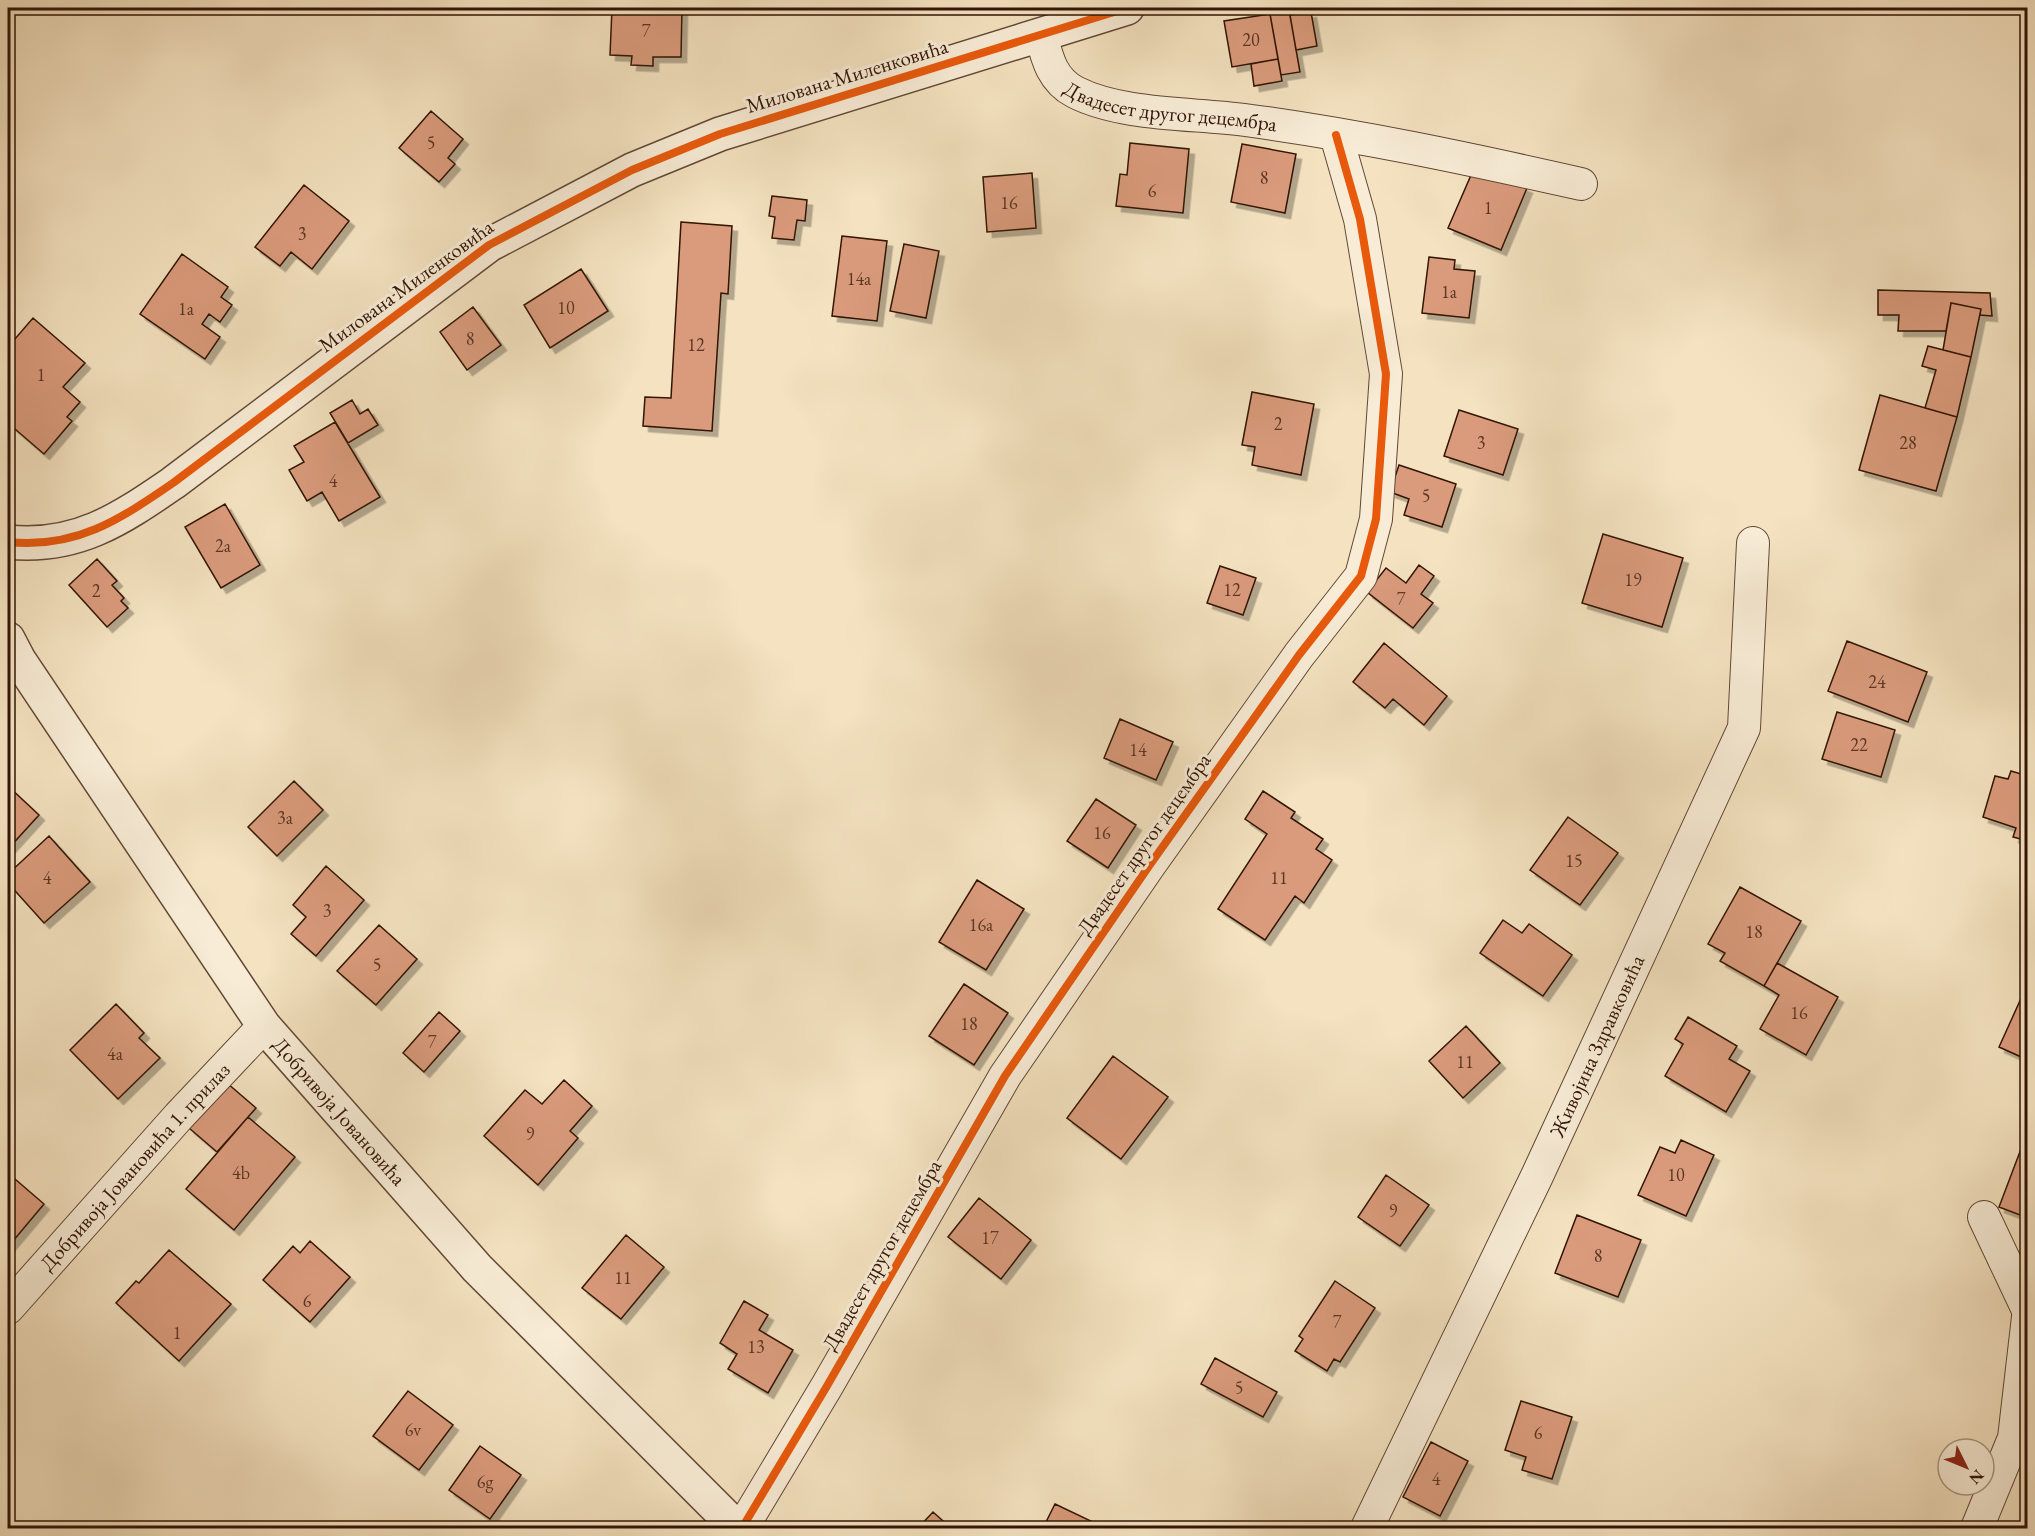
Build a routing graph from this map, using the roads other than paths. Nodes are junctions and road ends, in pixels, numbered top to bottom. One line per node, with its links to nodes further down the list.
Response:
1 (1127, 8): 2 (street, Милована Миленковића)
2 (1041, 35): 3 (street, Двадесет другог децембра); 5 (street, Милована Миленковића)
3 (1336, 135): 4 (street, Двадесет другог децембра); 14 (street, Двадесет другог децембра)
4 (1581, 184)
5 (8, 542)
6 (1753, 543): 15 (street, Живојина Здравковића)
7 (11, 657): 8 (street, Добривоја Јовановића)
8 (264, 1026): 10 (street, Добривоја Јовановића 1. прилаз); 13 (street, Добривоја Јовановића)
9 (1984, 1217): 11 (street)
10 (8, 1308)
11 (2028, 1310)
12 (2028, 1317): 16 (street)
13 (737, 1528)
14 (742, 1528)
15 (1367, 1528)
16 (1977, 1528)

